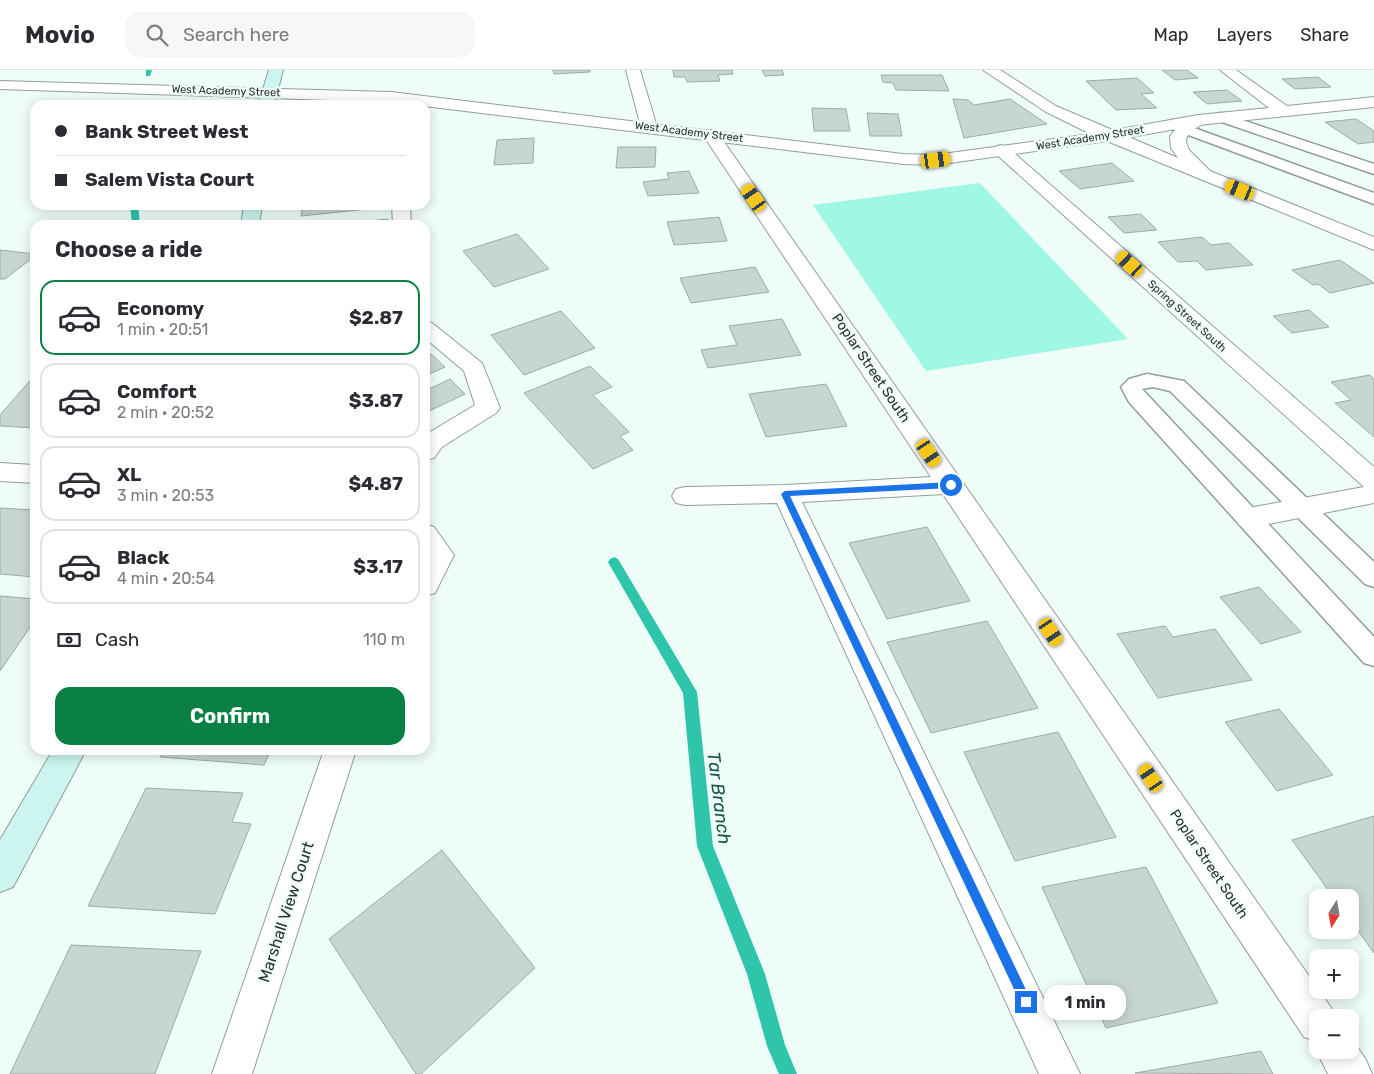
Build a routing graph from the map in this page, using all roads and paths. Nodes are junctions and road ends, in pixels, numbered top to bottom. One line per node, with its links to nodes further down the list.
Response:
1 (276, 70): 6 (main road)
2 (633, 70): 12 (street)
3 (990, 70): 15 (street)
4 (1227, 70): 10 (street)
5 (0, 85): 6 (street, West Academy Street)
6 (267, 98): 7 (street, West Academy Street)
7 (417, 100)
8 (430, 102): 12 (street, West Academy Street)
9 (1374, 102): 10 (street)
10 (1282, 110): 11 (street)
11 (1221, 117): 13 (street); 17 (lane)
12 (649, 127): 14 (street, West Academy Street)
13 (1178, 127): 15 (street, West Academy Street); 18 (street); 19 (lane)
14 (711, 135): 16 (street, West Academy Street); 26 (street, Poplar Street South)
15 (1109, 136): 16 (street, West Academy Street); 18 (street)
16 (1001, 150): 25 (street, Spring Street South)
17 (1374, 169)
18 (1207, 176): 20 (street)
19 (1374, 199)
20 (1374, 244)
21 (430, 331): 22 (street)
22 (430, 445)
23 (0, 472): 24 (street)
24 (30, 474)
25 (1374, 481)
26 (951, 485): 27 (street); 39 (street, Poplar Street South)
27 (785, 494): 29 (street); 42 (street)
28 (1374, 494): 30 (street)
29 (685, 496)
30 (1302, 508): 31 (street); 31 (lane); 34 (lane)
31 (1248, 518): 35 (lane)
32 (430, 541): 33 (street)
33 (430, 575)
34 (1374, 577)
35 (1374, 655)
36 (67, 755): 38 (main road)
37 (338, 755): 41 (street, Marshall View Court)
38 (0, 874)
39 (1309, 1010)
40 (1342, 1059): 43 (street)
41 (232, 1074)
42 (1060, 1074)
43 (1352, 1074)

